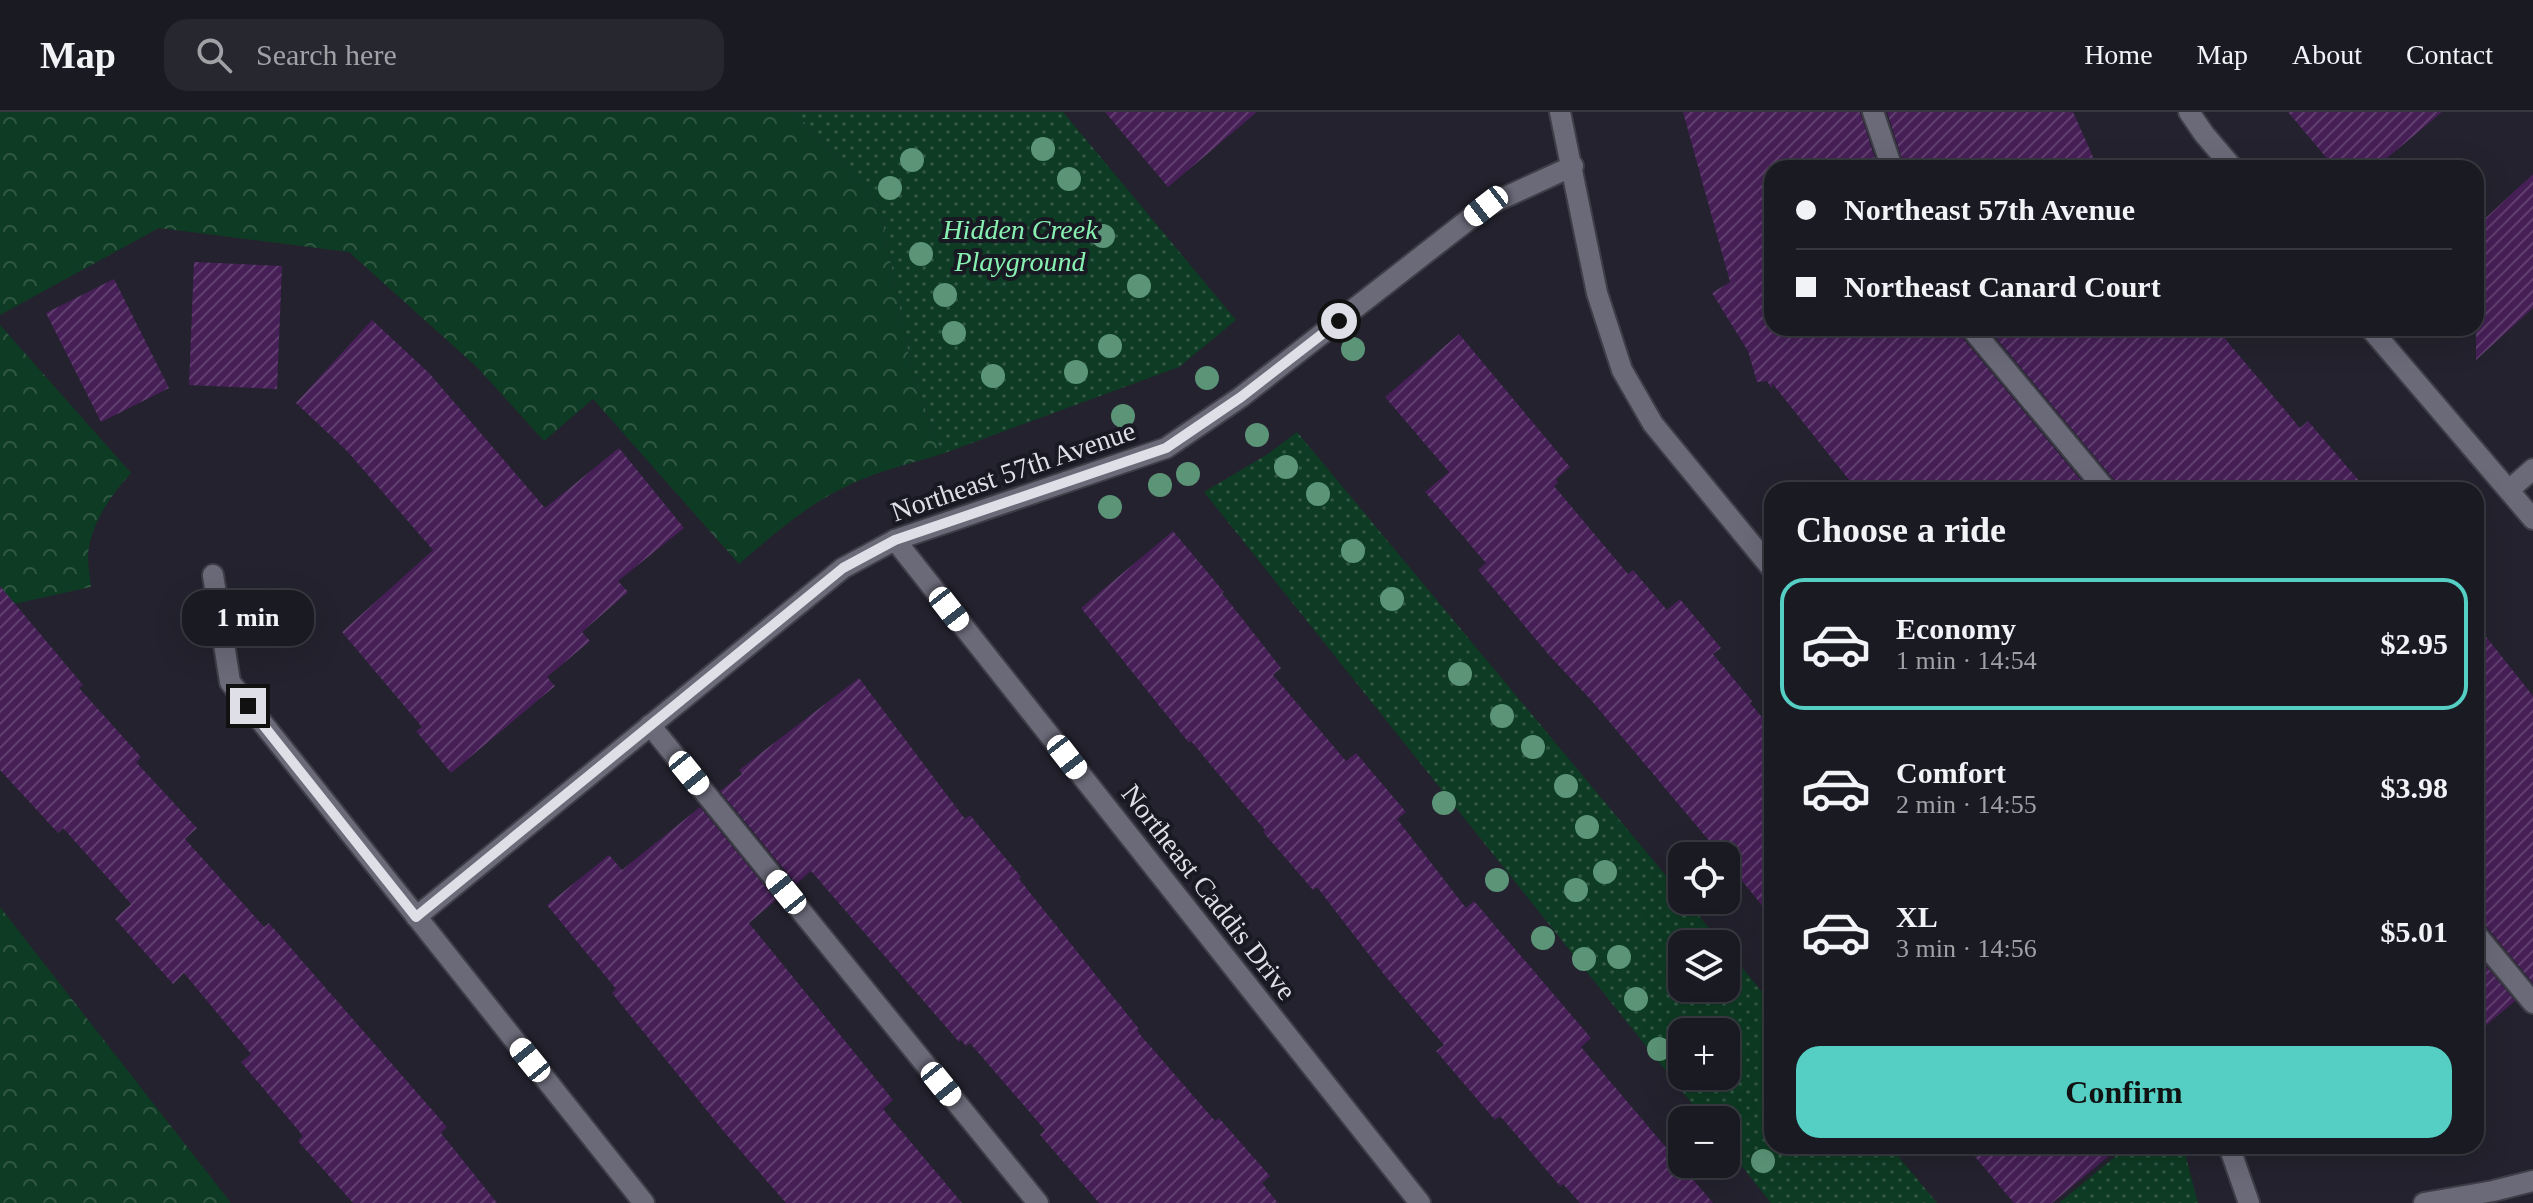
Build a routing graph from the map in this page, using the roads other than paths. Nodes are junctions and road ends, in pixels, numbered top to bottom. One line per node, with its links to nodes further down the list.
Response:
1 (1560, 112): 6 (street)
2 (1873, 112): 4 (street)
3 (2189, 112): 5 (street)
4 (1889, 160)
5 (2226, 160)
6 (1573, 166): 13 (street, Northeast 57th Avenue); 14 (street)
7 (1978, 336): 10 (street)
8 (2377, 336): 11 (street)
9 (2533, 469): 11 (street)
10 (2099, 482)
11 (2509, 490): 12 (street)
12 (2533, 519)
13 (895, 540): 16 (street, Northeast 57th Avenue); 24 (street, Northeast Caddis Drive)
14 (1764, 559)
15 (213, 575): 17 (street)
16 (650, 725): 17 (street, Northeast 57th Avenue); 23 (street)
17 (416, 917): 22 (street)
18 (2484, 944): 19 (street)
19 (2533, 1003)
20 (2232, 1154): 25 (street)
21 (2533, 1181): 26 (street)
22 (644, 1203)
23 (1038, 1203)
24 (1420, 1203)
25 (2249, 1203)
26 (2424, 1203)

